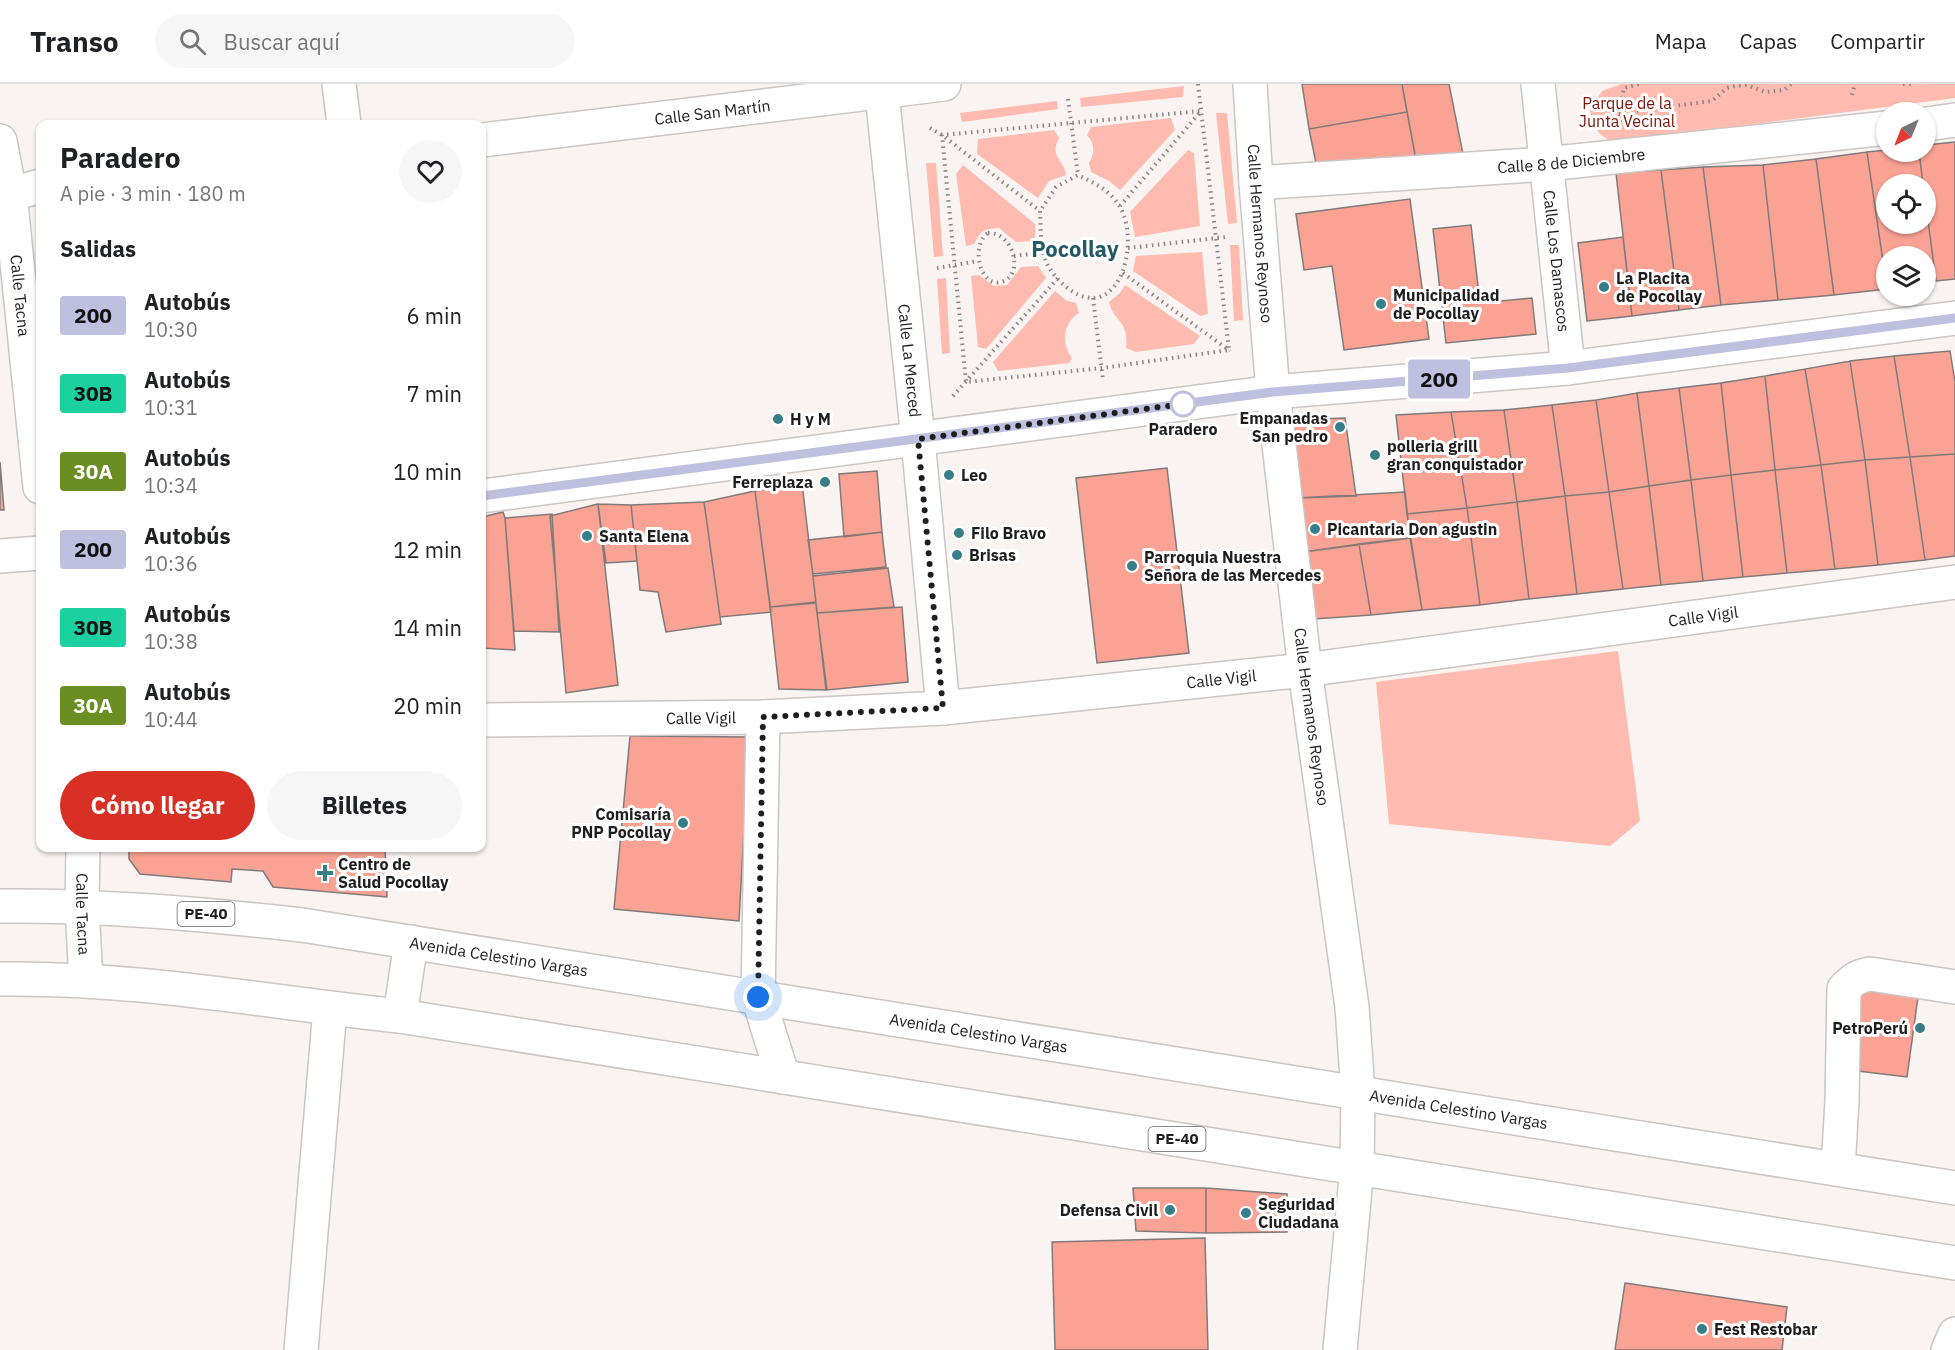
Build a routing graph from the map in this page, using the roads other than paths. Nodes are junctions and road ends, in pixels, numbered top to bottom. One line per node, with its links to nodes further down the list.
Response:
1 (339, 84): 6 (main road)
2 (944, 84): 5 (main road, Calle San Martín)
3 (1250, 84): 13 (main road, Calle Hermanos Reynoso)
4 (1544, 85): 12 (main road, Calle Los Damascos)
5 (881, 87): 10 (main road, Calle San Martín); 19 (main road, Calle La Merced)
6 (344, 120)
7 (1955, 120): 8 (main road)
8 (1936, 123)
9 (1876, 129): 12 (main road, Calle 8 de Diciembre)
10 (486, 139)
11 (0, 141): 14 (main road, Calle Tacna)
12 (1547, 164): 13 (main road, Calle 8 de Diciembre); 16 (main road, Calle Los Damascos)
13 (1256, 183): 17 (main road, Calle Hermanos Reynoso)
14 (17, 193): 18 (main road, Calle Tacna)
15 (1955, 318): 16 (main road)
16 (1568, 368): 17 (main road)
17 (1273, 392): 19 (main road); 24 (main road, Calle Hermanos Reynoso)
18 (36, 437)
19 (918, 439): 20 (main road); 25 (main road, Calle La Merced)
20 (486, 495)
21 (36, 553): 22 (main road)
22 (0, 556)
23 (1955, 582): 24 (main road, Calle Vigil)
24 (1305, 670): 25 (main road, Calle Vigil); 39 (main road, Calle Hermanos Reynoso)
25 (943, 708): 26 (main road, Calle Vigil)
26 (763, 717): 27 (main road, Calle Vigil); 35 (main road)
27 (486, 720)
28 (83, 852): 30 (main road, Calle Tacna)
29 (0, 906): 30 (main road, Avenida Celestino Vargas / PE-40)
30 (82, 907): 31 (main road, Avenida Celestino Vargas / PE-40); 33 (main road, Calle Tacna)
31 (411, 942): 35 (main road, Avenida Celestino Vargas / PE-40); 37 (main road)
32 (0, 979): 33 (main road, PE-40)
33 (86, 981): 36 (main road, PE-40)
34 (1955, 987): 41 (main road)
35 (758, 997): 38 (main road); 39 (main road, Avenida Celestino Vargas / PE-40)
36 (330, 1009): 37 (main road, PE-40); 45 (main road)
37 (400, 1016): 38 (main road, PE-40)
38 (783, 1077): 40 (main road, PE-40)
39 (1358, 1092): 40 (main road, Calle Hermanos Reynoso); 41 (main road, Avenida Celestino Vargas / PE-40)
40 (1357, 1168): 43 (main road, PE-40); 46 (main road, Calle Hermanos Reynoso)
41 (1838, 1169): 42 (main road, Avenida Celestino Vargas / PE-40)
42 (1955, 1188)
43 (1955, 1263)
44 (1955, 1334): 47 (main road)
45 (301, 1350)
46 (1340, 1350)
47 (1948, 1350)

